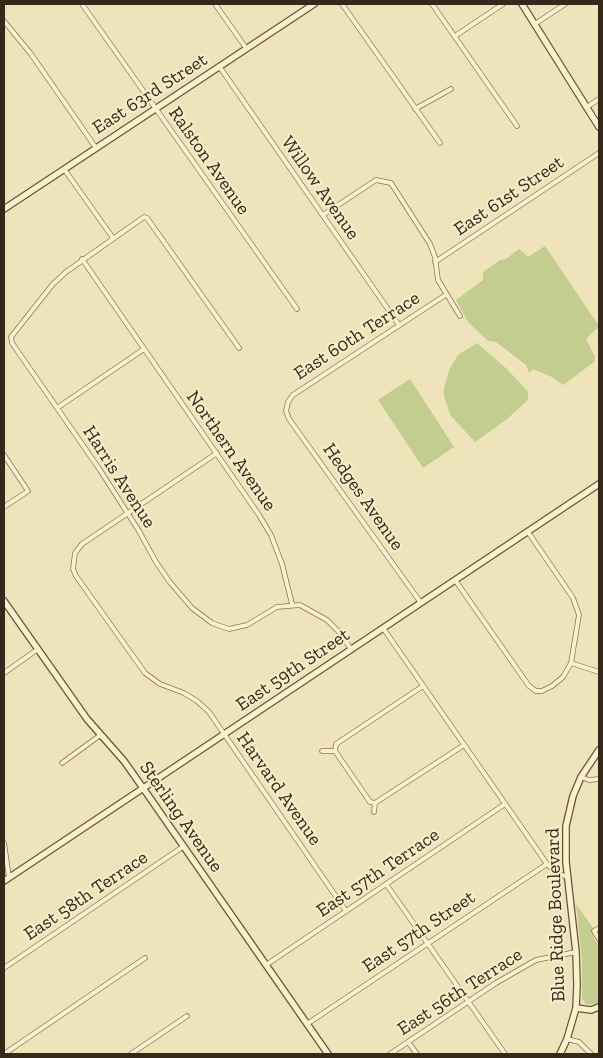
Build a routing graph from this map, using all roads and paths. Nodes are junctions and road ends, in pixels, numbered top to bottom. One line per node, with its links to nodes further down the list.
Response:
1 (82, 4): 16 (street, Ralston Avenue)
2 (215, 4): 12 (street)
3 (314, 4): 12 (street, East 63rd Street)
4 (342, 4): 17 (street)
5 (432, 4): 11 (street)
6 (503, 4): 11 (street)
7 (522, 4): 10 (street)
8 (565, 4): 10 (street)
9 (4, 21): 22 (street)
10 (535, 24): 18 (street)
11 (455, 36): 19 (street)
12 (246, 48): 13 (street, East 63rd Street)
13 (219, 66): 16 (street, East 63rd Street); 26 (street, Willow Avenue)
14 (450, 89): 17 (street)
15 (599, 99): 18 (street)
16 (155, 108): 22 (street, East 63rd Street); 31 (street, Ralston Avenue)
17 (415, 108): 21 (street)
18 (586, 108): 20 (street)
19 (517, 126)
20 (599, 127)
21 (440, 143)
22 (96, 148): 24 (street, East 63rd Street)
23 (599, 153): 29 (street, East 61st Street)
24 (64, 169): 25 (street, East 63rd Street); 27 (street)
25 (4, 209)
26 (323, 215): 29 (street); 33 (street, Willow Avenue)
27 (113, 238): 28 (street); 34 (street)
28 (82, 259): 35 (street, Northern Avenue); 37 (street, Harris Avenue)
29 (434, 262): 30 (street)
30 (447, 294): 32 (street); 33 (street, East 60th Terrace)
31 (297, 309)
32 (460, 316)
33 (399, 325): 36 (street, East 60th Terrace)
34 (239, 348)
35 (144, 349): 37 (street); 38 (street, Northern Avenue)
36 (287, 405): 46 (street, Hedges Avenue)
37 (56, 408): 42 (street, Harris Avenue)
38 (217, 454): 42 (street); 47 (street, Northern Avenue)
39 (4, 455): 41 (street)
40 (599, 484): 43 (street, East 59th Street)
41 (4, 508)
42 (128, 514): 47 (street, Harris Avenue); 55 (street, Harvard Avenue)
43 (528, 532): 44 (street, East 59th Street); 51 (street)
44 (455, 580): 46 (street, East 59th Street); 51 (street)
45 (4, 601): 49 (street, Sterling Avenue)
46 (421, 603): 48 (street, East 59th Street)
47 (292, 604): 50 (street)
48 (383, 628): 50 (street, East 59th Street); 54 (street)
49 (38, 649): 53 (street); 56 (street, Sterling Avenue)
50 (351, 649): 55 (street, East 59th Street)
51 (571, 663): 52 (street)
52 (599, 672)
53 (4, 673)
54 (423, 686): 57 (street); 60 (street)
55 (224, 734): 64 (street, East 59th Street); 74 (street, Harvard Avenue)
56 (100, 736): 61 (street); 64 (street, Sterling Avenue)
57 (464, 745): 65 (street); 66 (street)
58 (599, 750): 62 (street, Blue Ridge Boulevard)
59 (322, 751): 60 (street)
60 (335, 751): 65 (street)
61 (62, 763)
62 (581, 777): 63 (street); 71 (street, Blue Ridge Boulevard)
63 (599, 779)
64 (143, 788): 69 (street, Sterling Avenue); 72 (street, East 59th Street)
65 (375, 803): 67 (street)
66 (505, 804): 70 (street); 73 (street, East 57th Terrace)
67 (374, 812)
68 (4, 843): 72 (street)
69 (184, 846): 80 (street, Sterling Avenue); 81 (street, East 58th Terrace)
70 (547, 864): 71 (street); 77 (street, East 57th Street)
71 (568, 877): 78 (street, Blue Ridge Boulevard)
72 (6, 879)
73 (386, 884): 74 (street, East 57th Terrace); 77 (street)
74 (346, 910): 80 (street, East 57th Terrace)
75 (599, 928): 76 (street)
76 (599, 939)
77 (427, 943): 82 (street); 86 (street, East 57th Street)
78 (576, 952): 82 (street, East 56th Terrace); 84 (street, Blue Ridge Boulevard)
79 (145, 958): 89 (street)
80 (266, 965): 86 (street, Sterling Avenue)
81 (4, 968)
82 (468, 1001): 88 (street, East 56th Terrace); 94 (street)
83 (599, 1007): 84 (street)
84 (576, 1008): 87 (street, Blue Ridge Boulevard)
85 (187, 1016): 90 (street)
86 (307, 1024): 91 (street, Sterling Avenue)
87 (567, 1039): 95 (street, Blue Ridge Boulevard); 96 (street)
88 (408, 1042): 92 (street, East 56th Terrace); 93 (street)
89 (4, 1054)
90 (131, 1054)
91 (328, 1054)
92 (390, 1054)
93 (417, 1054)
94 (504, 1054)
95 (560, 1054)
96 (591, 1054)

